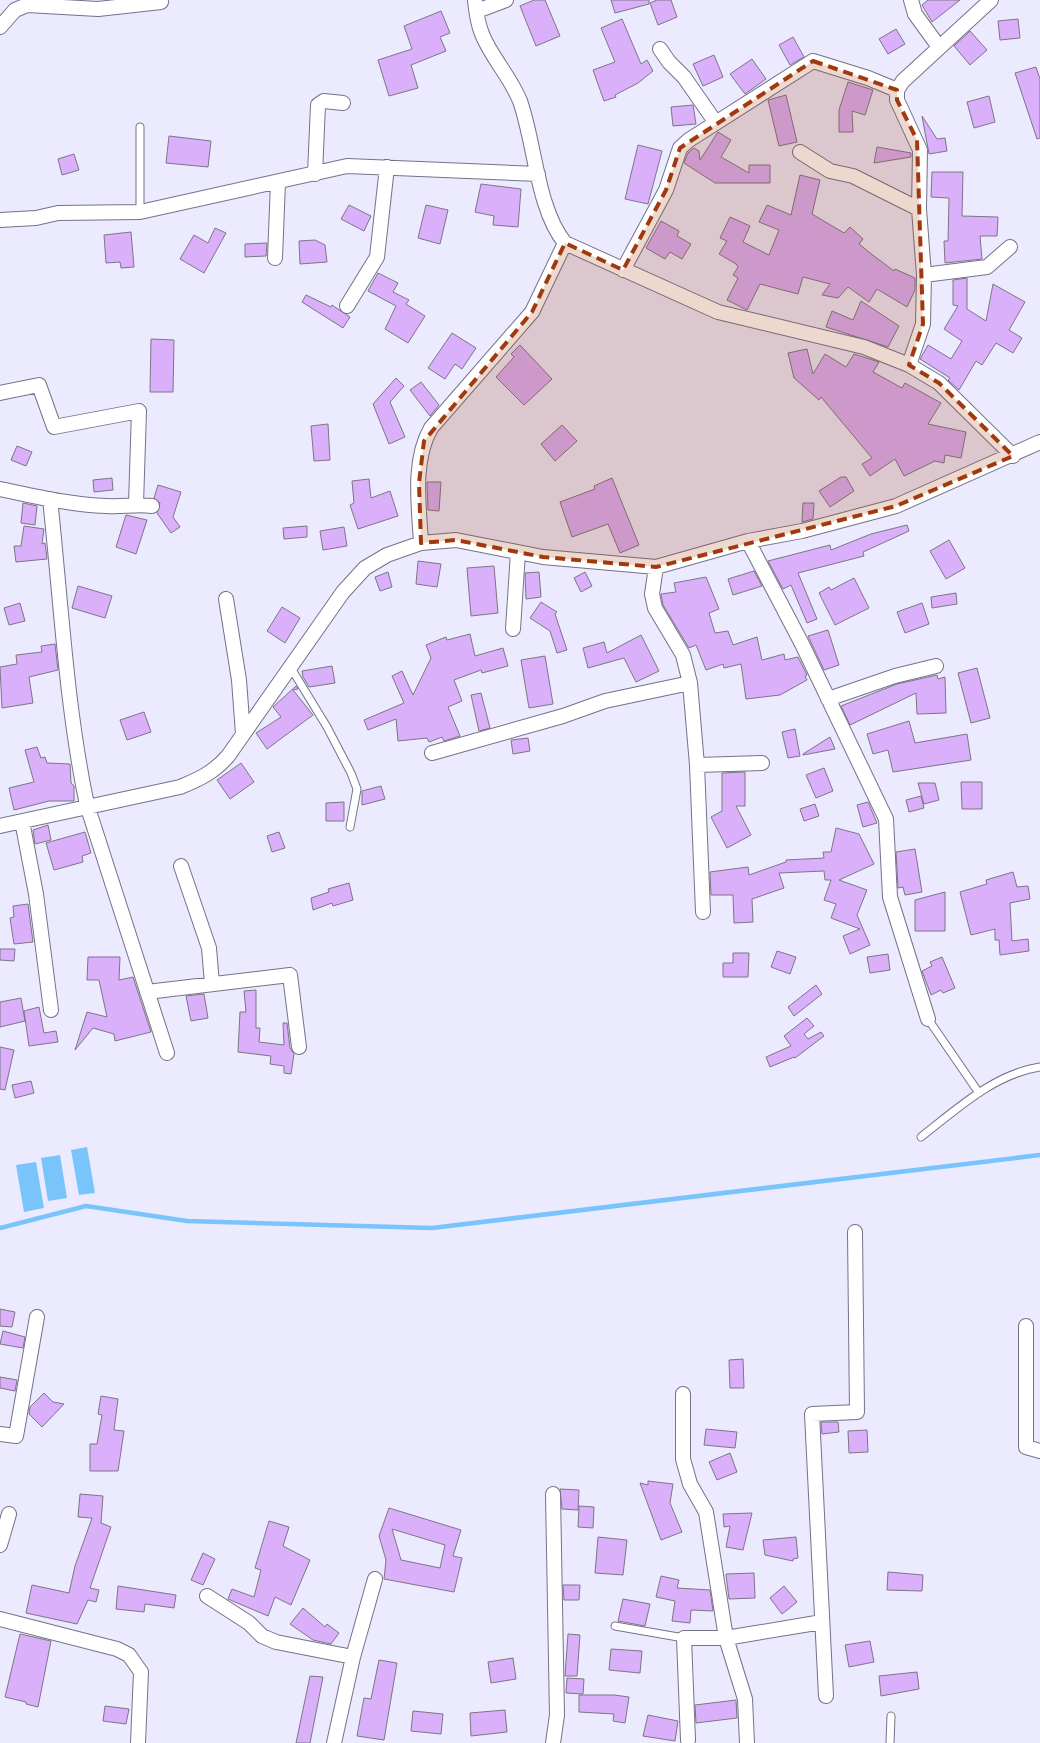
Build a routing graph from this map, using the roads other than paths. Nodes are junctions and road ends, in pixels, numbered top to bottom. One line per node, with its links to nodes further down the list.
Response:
1 (506, 0): 5 (street)
2 (911, 0): 7 (street)
3 (991, 0): 7 (street)
4 (161, 2): 6 (street)
5 (476, 6): 16 (street)
6 (0, 27)
7 (940, 47): 9 (street)
8 (660, 49): 11 (street)
9 (897, 90): 11 (street); 18 (street)
10 (343, 103): 15 (street)
11 (716, 123): 24 (street)
12 (140, 127): 19 (lane)
13 (800, 152): 18 (street)
14 (387, 168): 15 (street); 16 (street); 26 (street)
15 (315, 174): 17 (street)
16 (538, 174): 21 (street)
17 (278, 182): 19 (street); 23 (street)
18 (919, 209): 25 (street)
19 (140, 212): 20 (street)
20 (0, 220)
21 (565, 243): 24 (street); 36 (street)
22 (1010, 247): 25 (street)
23 (275, 258)
24 (623, 270): 27 (street)
25 (924, 275): 27 (street)
26 (347, 306)
27 (909, 365): 30 (street)
28 (0, 393): 33 (street)
29 (1040, 442): 30 (street)
30 (1013, 456): 35 (street)
31 (0, 488): 32 (street)
32 (50, 499): 33 (street); 49 (street)
33 (136, 504): 34 (street)
34 (152, 506)
35 (748, 541): 38 (street); 44 (street)
36 (421, 543): 37 (street); 42 (street)
37 (518, 552): 38 (street); 40 (street)
38 (656, 567): 43 (street)
39 (226, 599): 45 (street)
40 (513, 629)
41 (936, 666): 44 (street)
42 (291, 668): 45 (street); 52 (lane)
43 (690, 683): 46 (street); 48 (street)
44 (828, 698): 58 (street)
45 (243, 734): 49 (street)
46 (432, 752)
47 (762, 763): 48 (street)
48 (697, 765): 54 (street)
49 (88, 806): 50 (street); 56 (street)
50 (22, 821): 51 (street); 57 (street)
51 (0, 826)
52 (350, 827)
53 (181, 866): 55 (street)
54 (703, 912)
55 (212, 984): 56 (street); 59 (street)
56 (147, 992): 60 (street)
57 (51, 1010)
58 (928, 1019): 62 (lane)
59 (299, 1047)
60 (167, 1053)
61 (1040, 1067): 62 (lane)
62 (980, 1092): 63 (lane)
63 (921, 1137)
64 (855, 1232): 76 (street)
65 (38, 1317): 68 (street)
66 (1026, 1326): 69 (street)
67 (683, 1394): 79 (street)
68 (0, 1434)
69 (1040, 1451)
70 (553, 1494): 86 (street)
71 (8, 1514): 72 (street)
72 (0, 1545)
73 (375, 1579): 80 (street)
74 (208, 1596): 80 (street)
75 (0, 1619): 84 (street)
76 (822, 1622): 79 (street); 81 (street)
77 (615, 1626): 78 (lane)
78 (684, 1638): 79 (street); 83 (street)
79 (726, 1638): 87 (street)
80 (353, 1658): 85 (street)
81 (826, 1696)
82 (891, 1716): 88 (lane)
83 (688, 1740)
84 (138, 1743)
85 (334, 1743)
86 (554, 1743)
87 (747, 1743)
88 (890, 1743)

